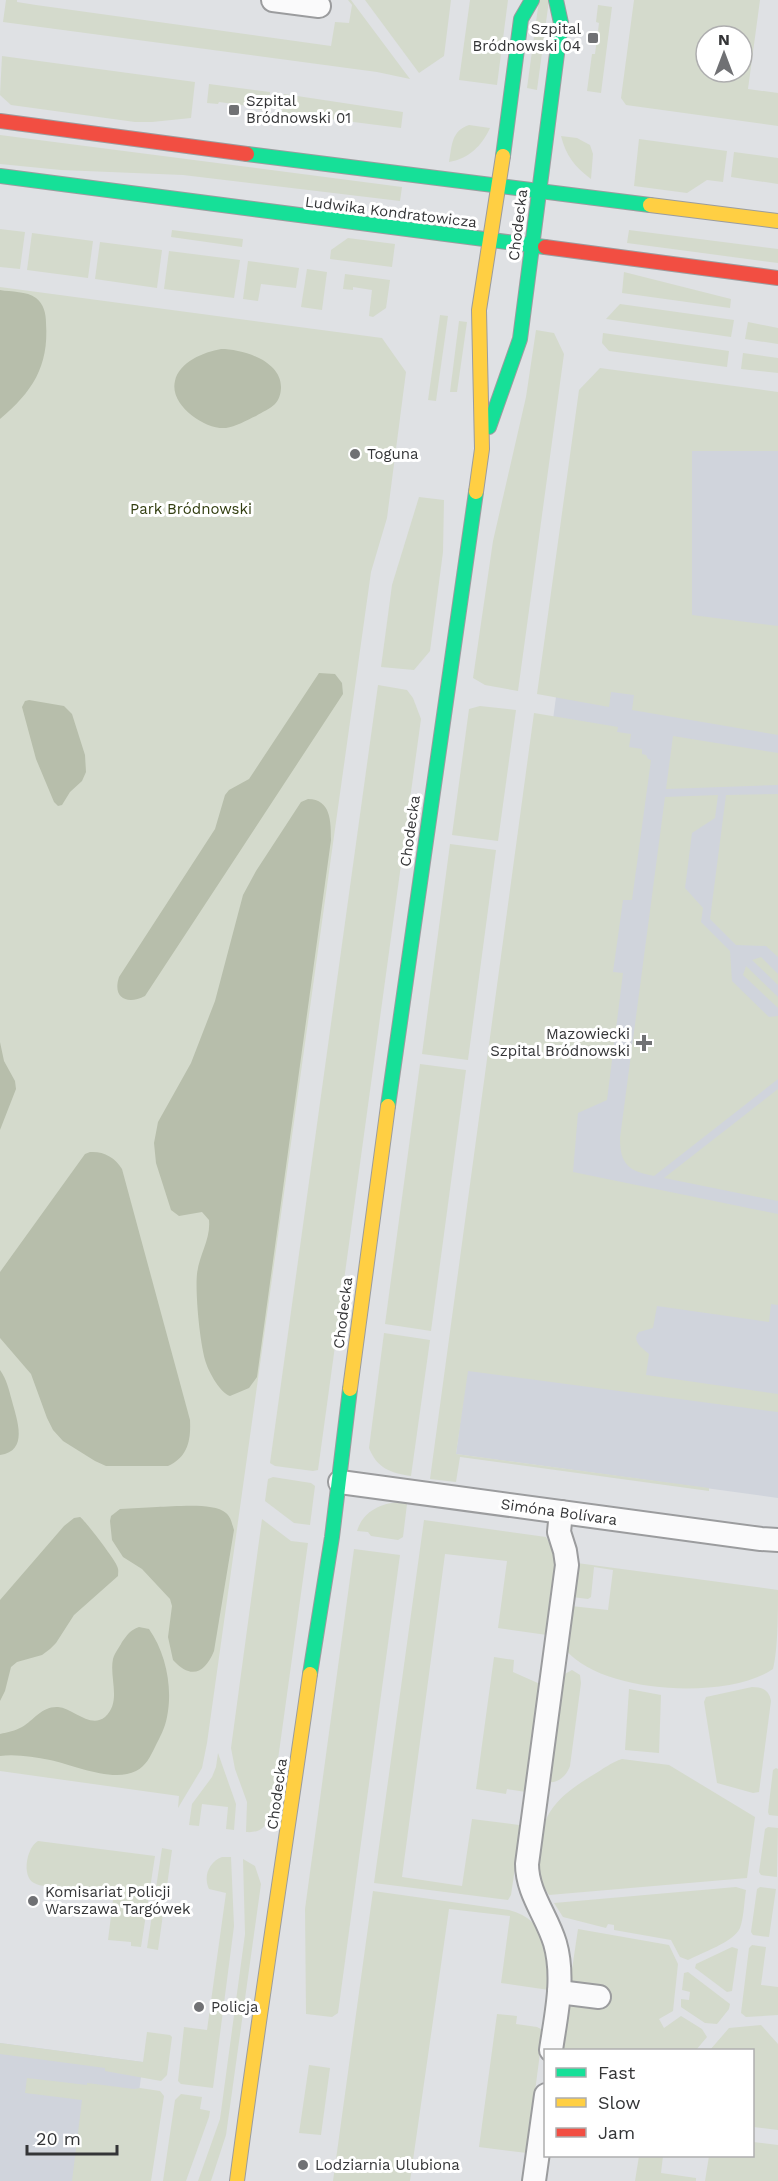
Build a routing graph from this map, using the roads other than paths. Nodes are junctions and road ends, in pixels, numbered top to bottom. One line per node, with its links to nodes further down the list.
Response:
1 (273, 0): 4 (street)
2 (532, 0): 7 (street, Chodecka)
3 (556, 0): 8 (street, Chodecka)
4 (319, 6)
5 (0, 121): 7 (street)
6 (0, 176): 10 (street, Ludwika Kondratowicza)
7 (499, 185): 8 (street); 10 (street, Chodecka)
8 (539, 190): 9 (street); 11 (street, Chodecka)
9 (778, 221)
10 (490, 241): 11 (street, Ludwika Kondratowicza); 13 (street, Chodecka)
11 (532, 246): 12 (street, Ludwika Kondratowicza); 13 (street, Chodecka)
12 (778, 278)
13 (482, 448): 14 (street, Chodecka)
14 (340, 1482): 15 (street, Simóna Bolívara); 21 (street, Chodecka)
15 (561, 1512): 16 (street, Simóna Bolívara); 17 (street)
16 (778, 1540)
17 (559, 1992): 18 (street); 19 (street)
18 (600, 1997)
19 (551, 2049)
20 (544, 2110): 22 (street)
21 (237, 2181)
22 (534, 2181)

